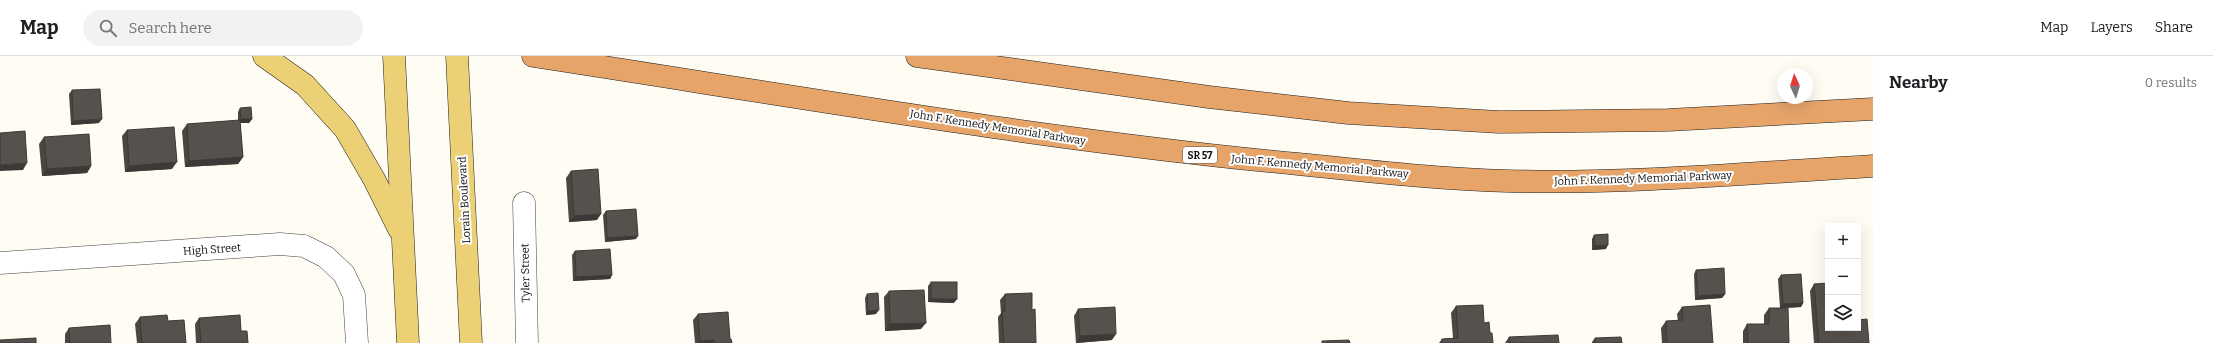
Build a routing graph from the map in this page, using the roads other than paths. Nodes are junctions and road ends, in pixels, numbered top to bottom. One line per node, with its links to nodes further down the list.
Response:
1 (264, 56): 9 (main road)
2 (394, 56): 9 (main road)
3 (457, 56): 13 (main road, Lorain Boulevard)
4 (533, 56): 7 (highway, John F. Kennedy Memorial Parkway / SR 57)
5 (917, 56): 6 (highway)
6 (1873, 109)
7 (1873, 166)
8 (524, 203): 14 (street, Tyler Street)
9 (403, 236): 12 (main road)
10 (0, 264): 11 (street, High Street)
11 (357, 343)
12 (408, 343)
13 (471, 343)
14 (527, 343)

